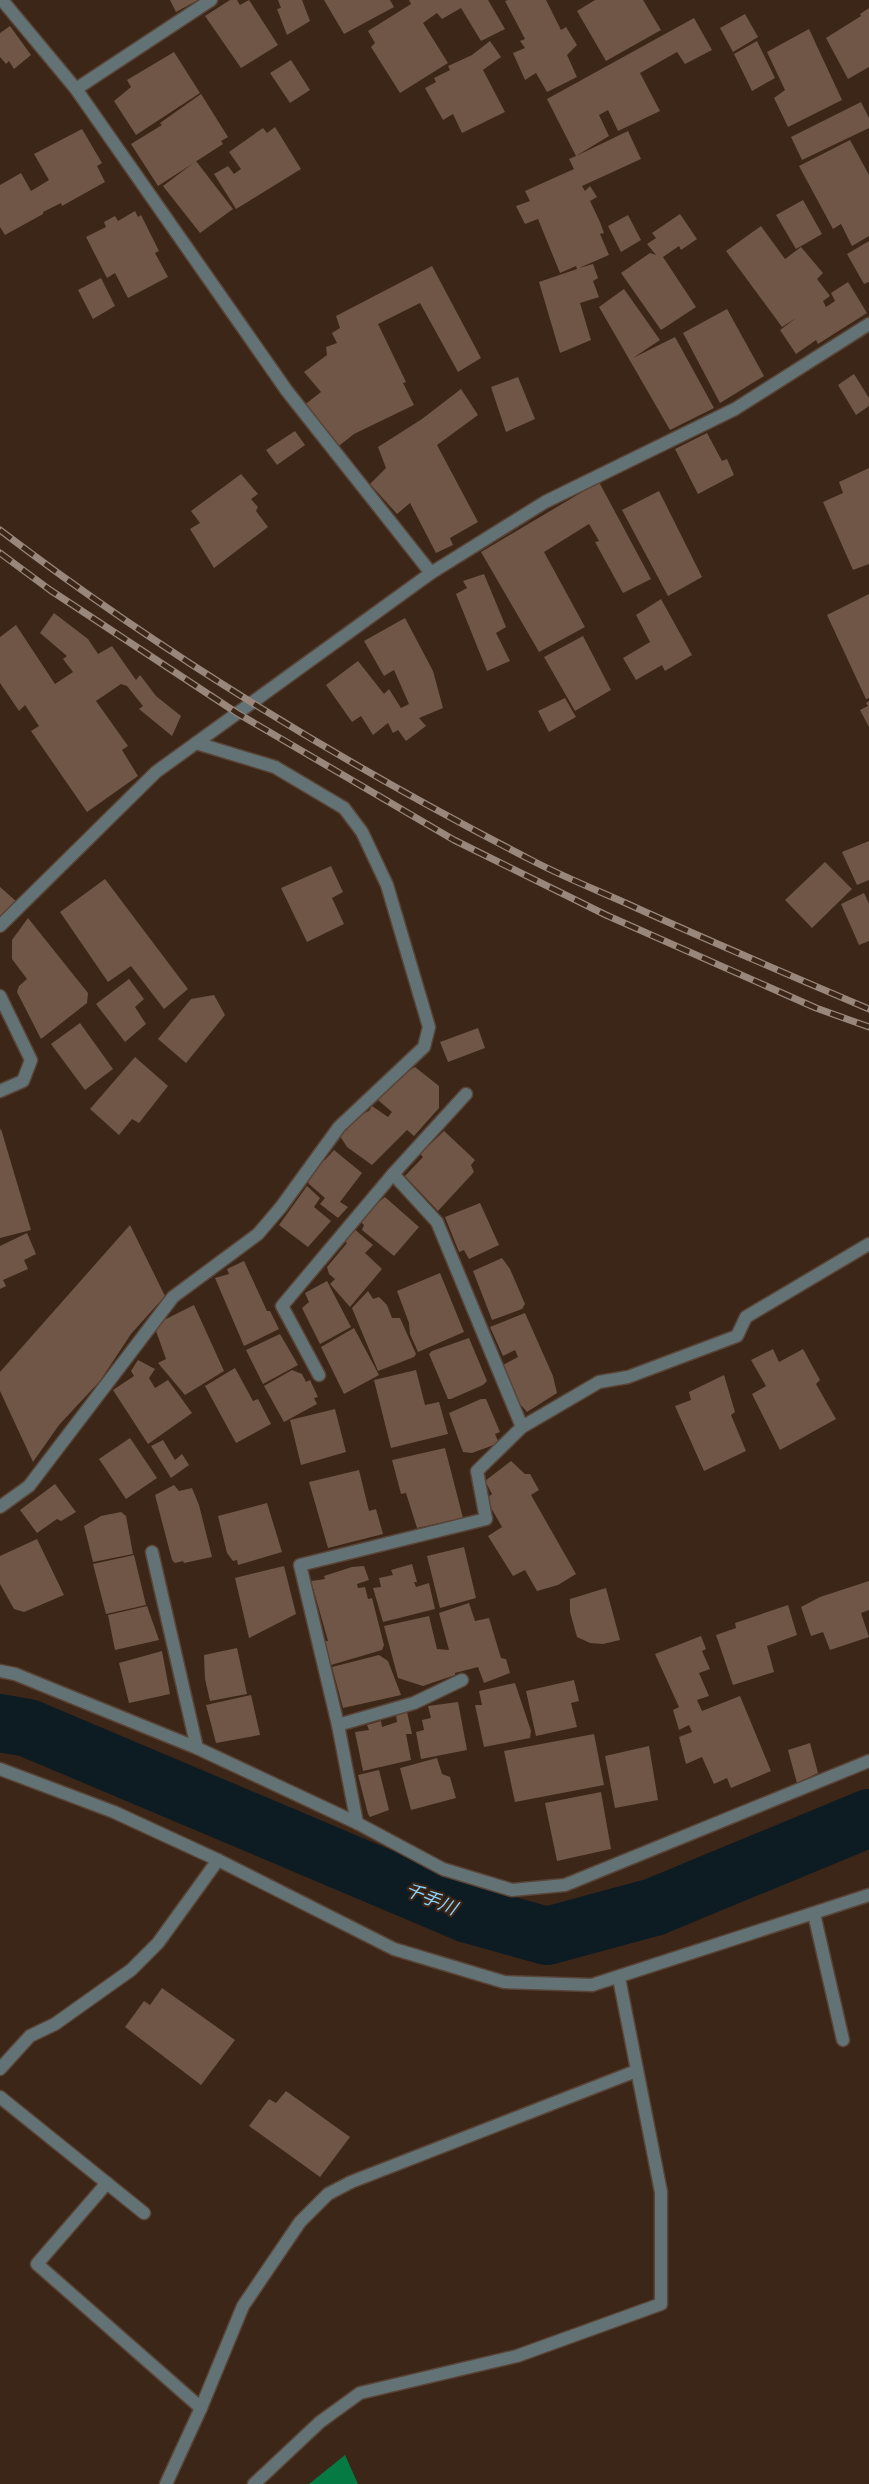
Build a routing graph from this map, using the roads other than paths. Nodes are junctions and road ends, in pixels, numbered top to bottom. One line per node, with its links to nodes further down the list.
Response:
1 (2, 0): 3 (street)
2 (211, 0): 3 (street)
3 (76, 90): 5 (street)
4 (869, 324): 5 (street)
5 (431, 573): 6 (street)
6 (196, 743): 7 (street); 15 (street)
7 (0, 926)
8 (0, 996): 9 (street)
9 (0, 1091)
10 (466, 1094): 11 (street)
11 (393, 1174): 13 (street); 14 (street)
12 (869, 1244): 14 (street)
13 (319, 1375)
14 (522, 1427): 19 (street)
15 (0, 1507)
16 (152, 1552): 20 (street)
17 (0, 1671): 20 (street)
18 (462, 1680): 19 (street)
19 (338, 1725): 23 (street)
20 (197, 1748): 23 (street)
21 (869, 1761): 23 (street)
22 (0, 1768): 24 (street)
23 (357, 1823)
24 (218, 1860): 27 (street); 29 (street)
25 (869, 1895): 26 (street)
26 (814, 1914): 27 (street); 28 (street)
27 (619, 1978): 30 (street)
28 (843, 2040)
29 (0, 2069)
30 (636, 2072): 34 (street); 36 (street)
31 (0, 2097): 32 (street)
32 (107, 2183): 33 (street); 34 (street)
33 (144, 2213)
34 (201, 2408): 35 (street)
35 (166, 2484)
36 (254, 2484)

